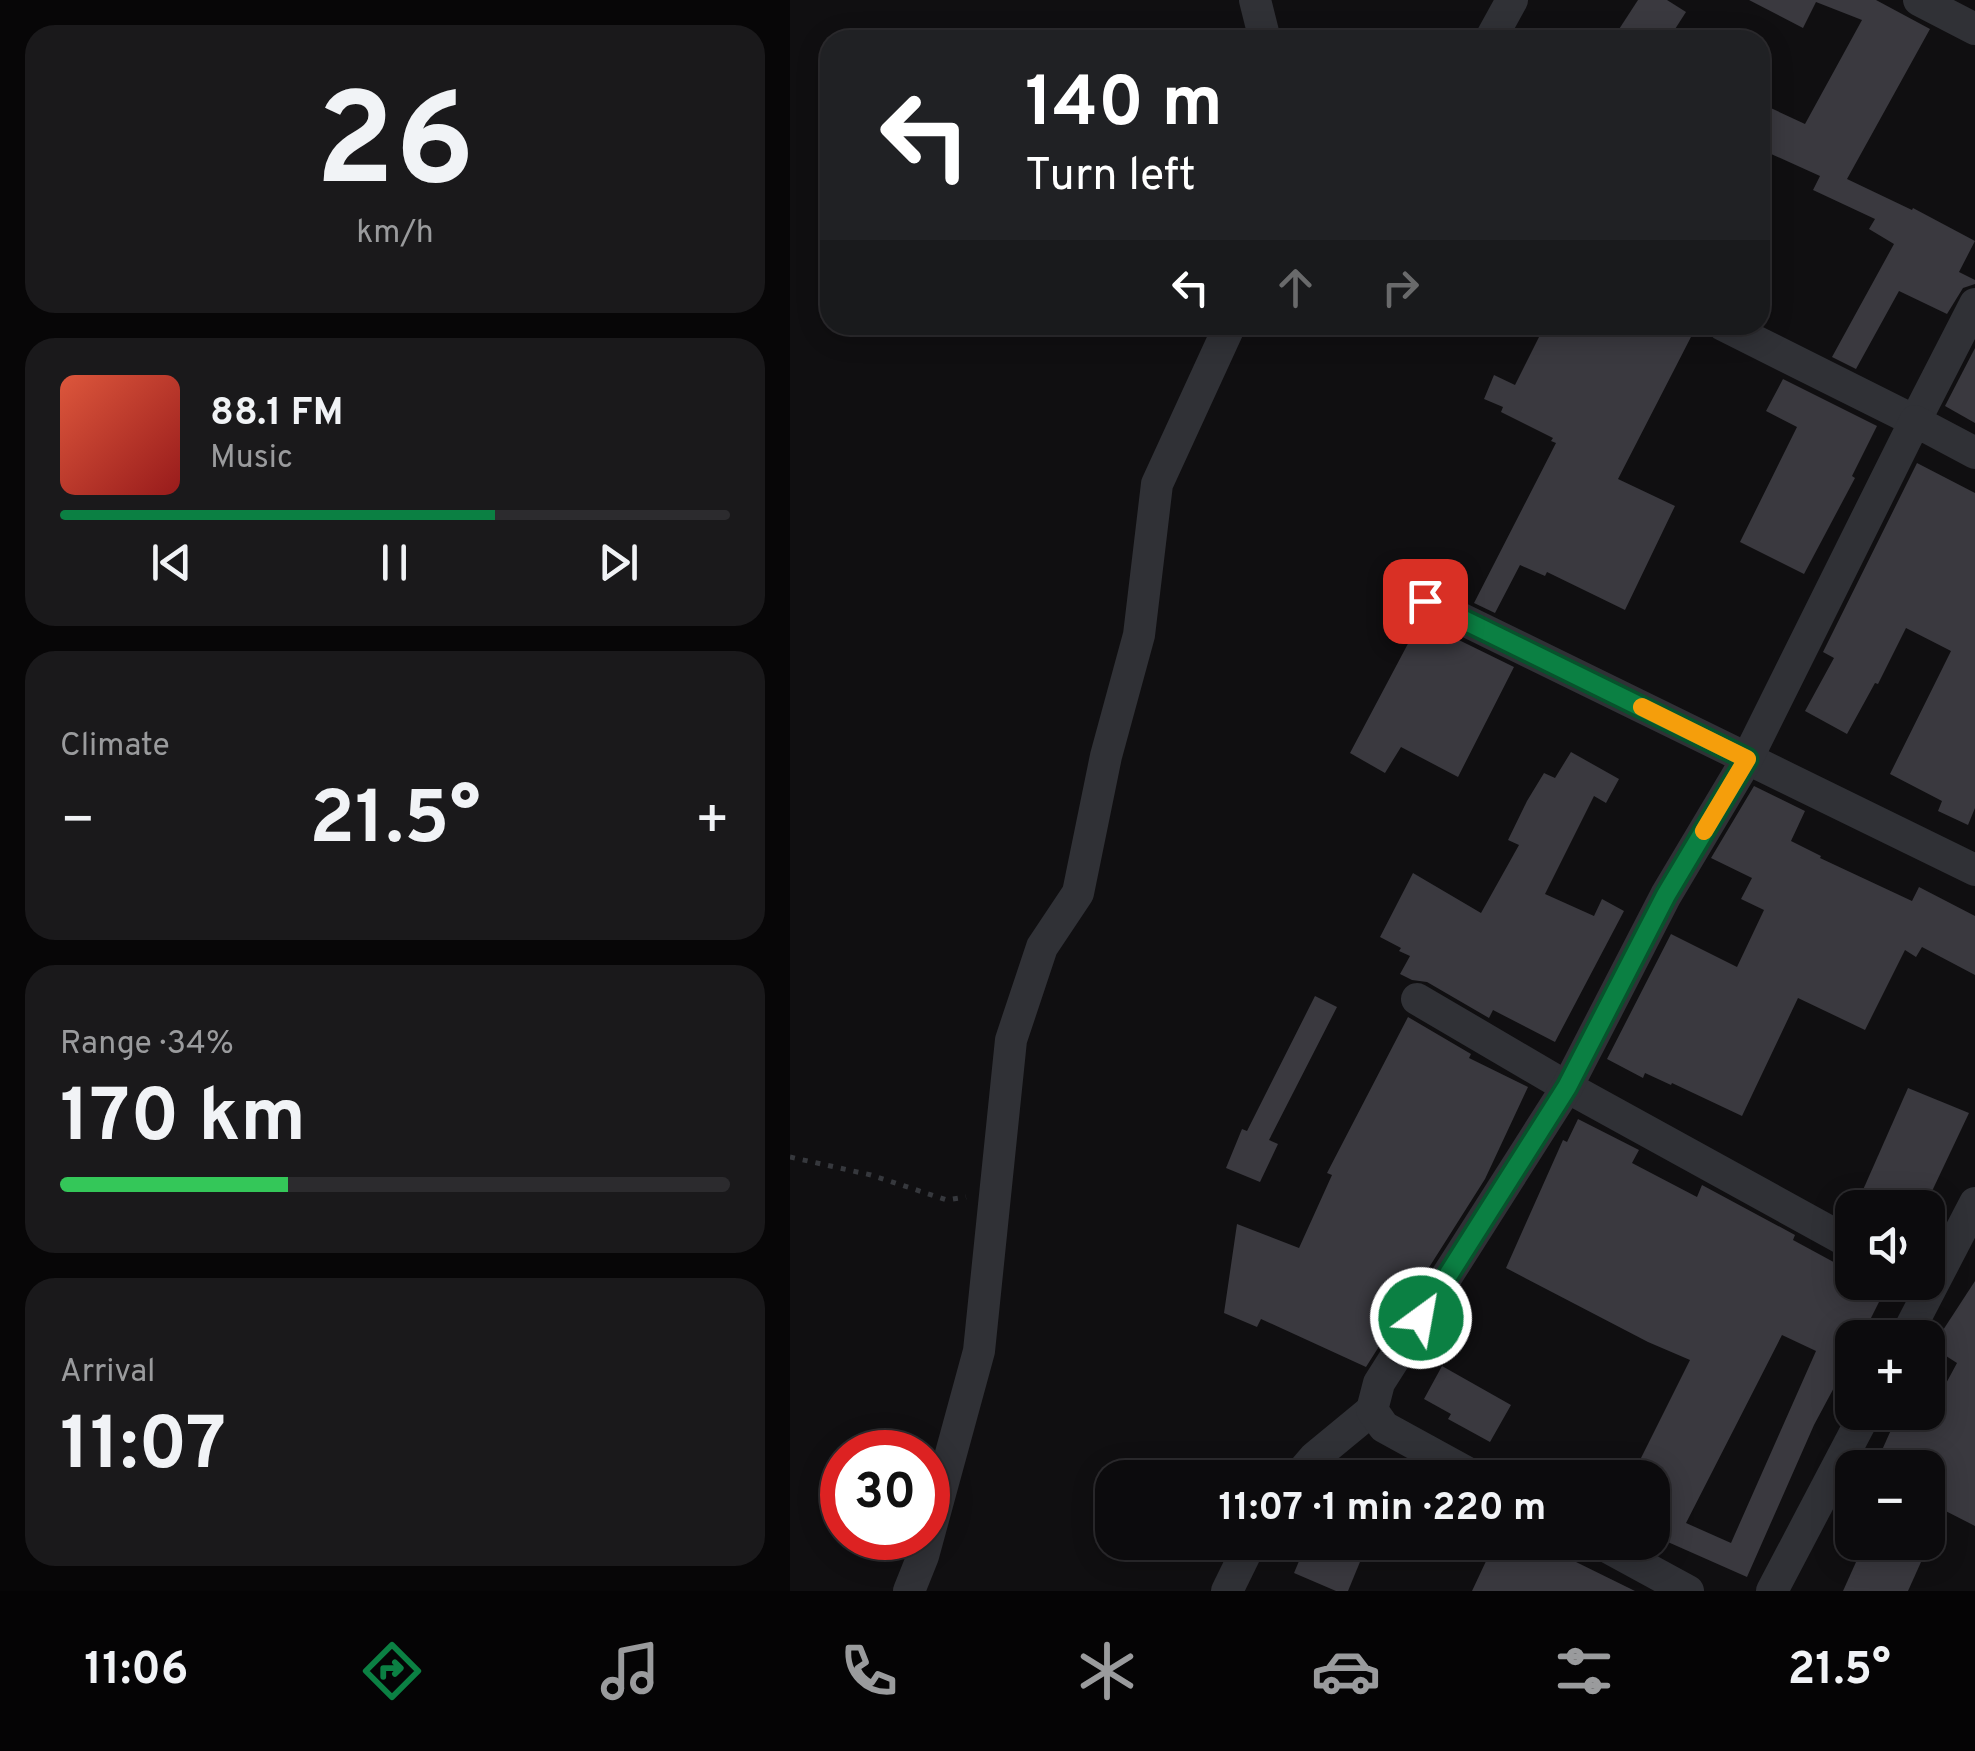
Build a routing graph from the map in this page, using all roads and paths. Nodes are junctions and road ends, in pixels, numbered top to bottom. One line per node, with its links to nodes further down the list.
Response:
1 (1255, 0): 5 (street)
2 (1512, 0): 6 (street)
3 (1919, 0): 4 (street)
4 (1975, 29)
5 (1262, 30)
6 (1496, 30)
7 (1975, 304): 10 (street)
8 (1225, 335): 18 (street)
9 (1743, 335): 10 (street)
10 (1914, 421): 11 (street); 13 (street)
11 (1975, 454)
12 (1425, 601): 13 (street)
13 (1747, 759): 14 (street); 16 (street)
14 (1975, 870)
15 (1417, 999): 16 (street)
16 (1567, 1087): 20 (street); 22 (street)
17 (790, 1157): 18 (path)
18 (995, 1193): 28 (street)
19 (1975, 1203): 21 (street)
20 (1835, 1235)
21 (1945, 1254)
22 (1372, 1410): 24 (street); 25 (street)
23 (1857, 1430): 31 (street)
24 (1312, 1460)
25 (1444, 1460)
26 (1242, 1560): 29 (street)
27 (1631, 1560): 30 (street)
28 (909, 1591)
29 (1227, 1591)
30 (1688, 1591)
31 (1772, 1591)

